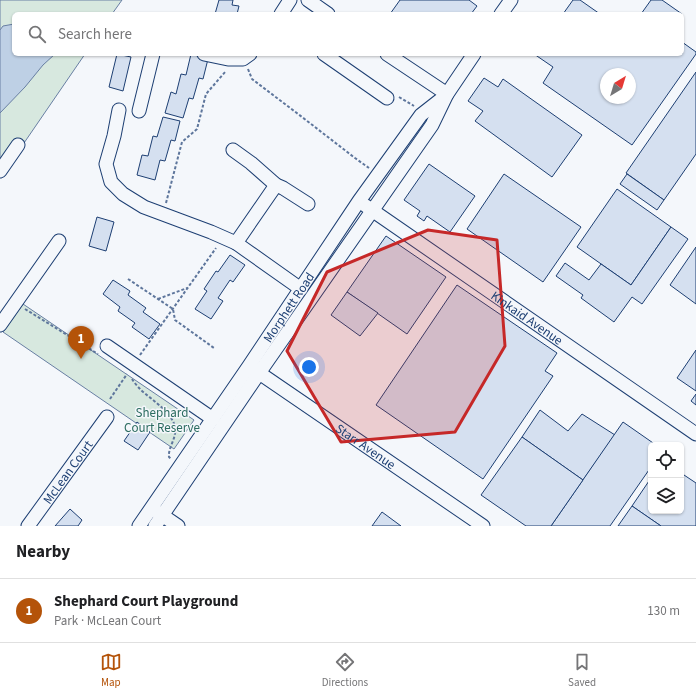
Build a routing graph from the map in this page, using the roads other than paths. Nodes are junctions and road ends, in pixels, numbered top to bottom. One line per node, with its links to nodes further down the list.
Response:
1 (290, 0): 4 (street)
2 (308, 0): 5 (street)
3 (510, 0): 6 (street)
4 (282, 12)
5 (325, 12)
6 (502, 12)
7 (153, 56): 16 (street)
8 (214, 56): 9 (street)
9 (246, 56)
10 (327, 56): 14 (street)
11 (390, 56): 13 (street)
12 (473, 56): 13 (street, Morphett Road)
13 (446, 94): 21 (street, Morphett Road); 23 (street, Morphett Road)
14 (387, 98)
15 (119, 110): 25 (street)
16 (139, 111)
17 (18, 145): 19 (street)
18 (233, 150): 20 (street)
19 (0, 171)
20 (276, 185): 22 (street); 25 (street)
21 (359, 201): 23 (street, Kinkaid Avenue); 26 (street, Morphett Road)
22 (308, 204)
23 (373, 211): 29 (street, Morphett Road); 32 (street, Kinkaid Avenue)
24 (59, 241): 27 (street)
25 (236, 243): 26 (street)
26 (300, 289): 29 (street, Morphett Road)
27 (0, 325)
28 (105, 352): 31 (street)
29 (254, 370): 31 (street, Morphett Road); 34 (street, Morphett Road); 38 (street, Starr Avenue)
30 (107, 417): 35 (street, McLean Court)
31 (213, 419): 33 (street, Morphett Road)
32 (696, 434)
33 (152, 508): 34 (street); 36 (street, Morphett Road)
34 (159, 521): 37 (street)
35 (28, 526)
36 (139, 526)
37 (178, 526)
38 (483, 526)

